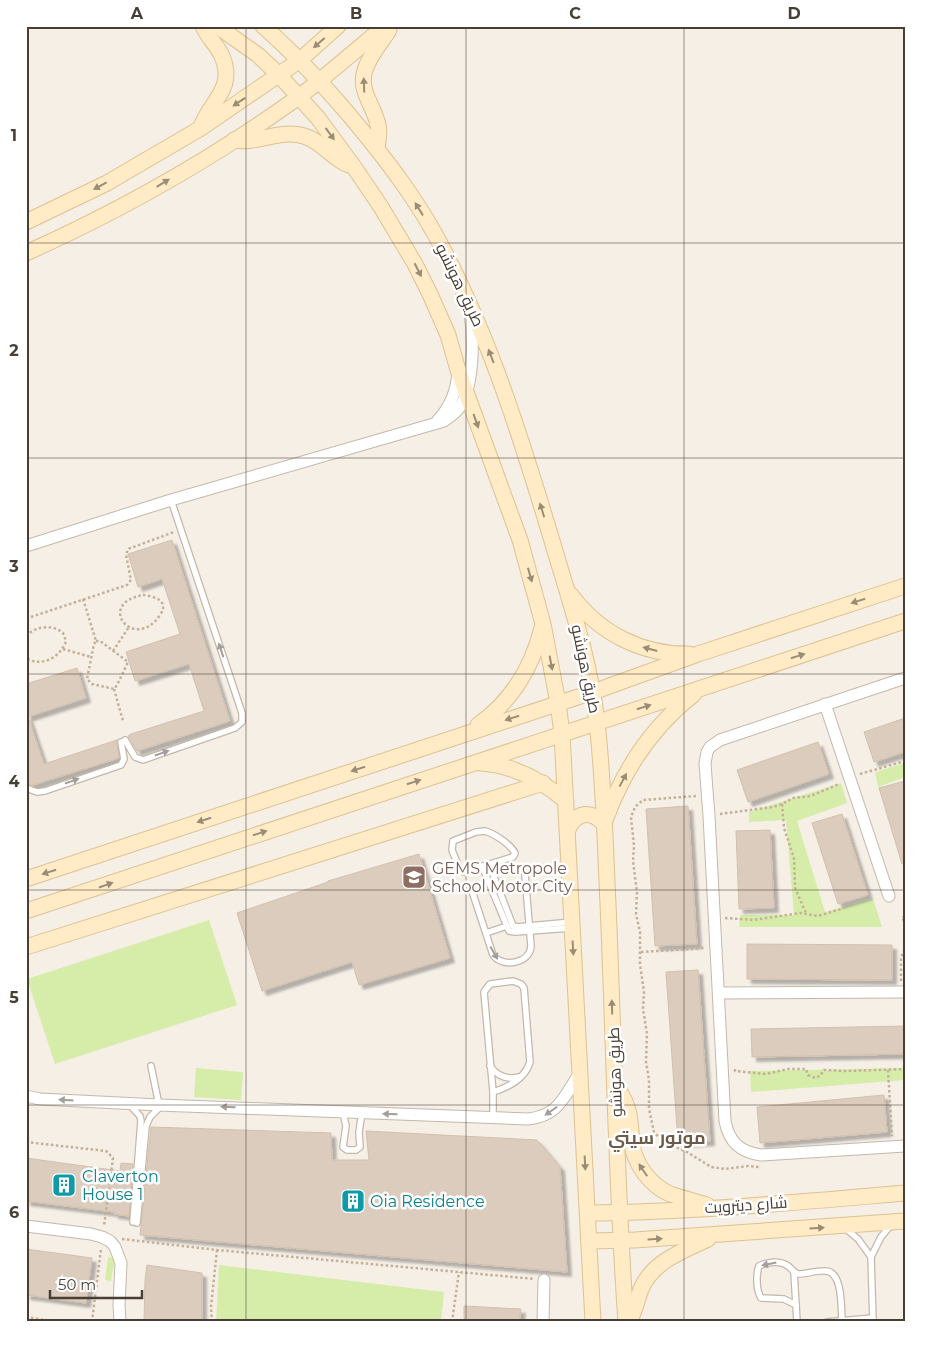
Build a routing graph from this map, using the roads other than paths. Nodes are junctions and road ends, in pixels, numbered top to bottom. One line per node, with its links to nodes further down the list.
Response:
1 (203, 26): 11 (street)
2 (217, 26): 8 (street, طريق هونشو)
3 (263, 26): 7 (street, طريق هونشو)
4 (338, 26): 7 (street, one-way to 7)
5 (386, 26): 9 (street)
6 (390, 26): 13 (street, one-way to 6)
7 (300, 60): 8 (street); 9 (street, طريق هونشو)
8 (279, 75): 10 (street, طريق هونشو); 11 (street, one-way to 11)
9 (320, 80): 10 (street); 13 (street, طريق هونشو)
10 (299, 96): 12 (street); 14 (street, طريق هونشو, one-way to 14)
11 (201, 128): 15 (street, one-way to 15)
12 (234, 140): 14 (street); 16 (street, one-way to 12)
13 (377, 148): 17 (street, طريق هونشو, one-way to 13)
14 (354, 167): 18 (street, طريق هونشو, one-way to 18)
15 (26, 222)
16 (26, 253)
17 (467, 298): 19 (street); 24 (street, طريق هونشو, one-way to 17)
18 (458, 370): 19 (street, طريق هونشو); 20 (street)
19 (466, 392): 20 (street); 26 (street, طريق هونشو, one-way to 26)
20 (435, 424): 21 (street)
21 (171, 500): 22 (street); 38 (lane, one-way to 21)
22 (26, 546)
23 (905, 586): 27 (street, one-way to 27)
24 (566, 588): 27 (street, one-way to 24); 30 (street, طريق هونشو)
25 (905, 621): 29 (street, one-way to 25)
26 (543, 624): 31 (street, طريق هونشو, one-way to 31); 34 (street)
27 (698, 654): 30 (street)
28 (905, 678): 32 (street)
29 (702, 688): 33 (street, one-way to 29); 40 (street, one-way to 29)
30 (593, 692): 31 (street); 33 (street, طريق هونشو)
31 (558, 703): 34 (street, one-way to 34); 35 (street, طريق هونشو)
32 (825, 704): 47 (street); 55 (street)
33 (597, 722): 35 (street); 40 (street, طريق هونشو)
34 (469, 732): 45 (street, one-way to 45)
35 (562, 734): 36 (street); 39 (street, طريق هونشو)
36 (474, 762): 37 (street); 48 (street, one-way to 36)
37 (543, 783): 39 (street); 53 (street)
38 (26, 788)
39 (566, 801): 41 (street, طريق هونشو)
40 (604, 824): 41 (street); 60 (street, طريق هونشو, one-way to 40)
41 (568, 830): 49 (street, طريق هونشو)
42 (489, 864): 43 (lane); 43 (lane); 51 (lane)
43 (482, 866): 50 (lane)
44 (525, 875): 51 (lane)
45 (26, 880)
46 (472, 891): 52 (lane)
47 (889, 896)
48 (26, 911)
49 (572, 925): 51 (lane); 58 (street, طريق هونشو, one-way to 58)
50 (507, 926): 51 (lane); 52 (lane)
51 (530, 928): 52 (lane, one-way to 51)
52 (486, 933)
53 (26, 947)
54 (905, 992): 55 (street)
55 (719, 994): 68 (street)
56 (489, 1064): 59 (lane); 59 (lane); 61 (lane)
57 (151, 1066): 64 (lane)
58 (580, 1073): 67 (street, one-way to 67); 71 (street, طريق هونشو, one-way to 71)
59 (521, 1077): 61 (lane)
60 (616, 1086): 70 (street, one-way to 60); 72 (street, طريق هونشو)
61 (493, 1092): 67 (lane)
62 (26, 1096): 63 (street, one-way to 62)
63 (129, 1103): 64 (street); 64 (lane)
64 (161, 1105): 65 (street, one-way to 64)
65 (343, 1112): 66 (street); 66 (lane)
66 (362, 1112): 67 (street, one-way to 66)
67 (493, 1117)
68 (905, 1146)
69 (905, 1194): 70 (street, شارع ديترويت)
70 (715, 1208): 72 (street, شارع ديترويت)
71 (588, 1213): 72 (street, شارع ديترويت); 78 (street, طريق هونشو)
72 (620, 1213): 77 (street, طريق هونشو)
73 (899, 1221): 75 (street, شارع ديترويت); 79 (lane)
74 (26, 1226): 85 (street)
75 (842, 1226): 76 (street, شارع ديترويت, one-way to 75); 79 (lane)
76 (720, 1234): 77 (street, شارع ديترويت, one-way to 76); 88 (street)
77 (620, 1240): 78 (street, شارع ديترويت); 88 (street, طريق هونشو)
78 (589, 1241): 87 (street, طريق هونشو)
79 (871, 1257): 83 (lane)
80 (794, 1272): 82 (lane); 82 (lane, one-way to 82); 84 (lane)
81 (544, 1280): 86 (street)
82 (796, 1305): 89 (lane)
83 (873, 1320): 84 (lane)
84 (846, 1321): 90 (lane)
85 (120, 1322)
86 (543, 1322)
87 (593, 1322)
88 (627, 1322)
89 (797, 1322)
90 (827, 1322)

